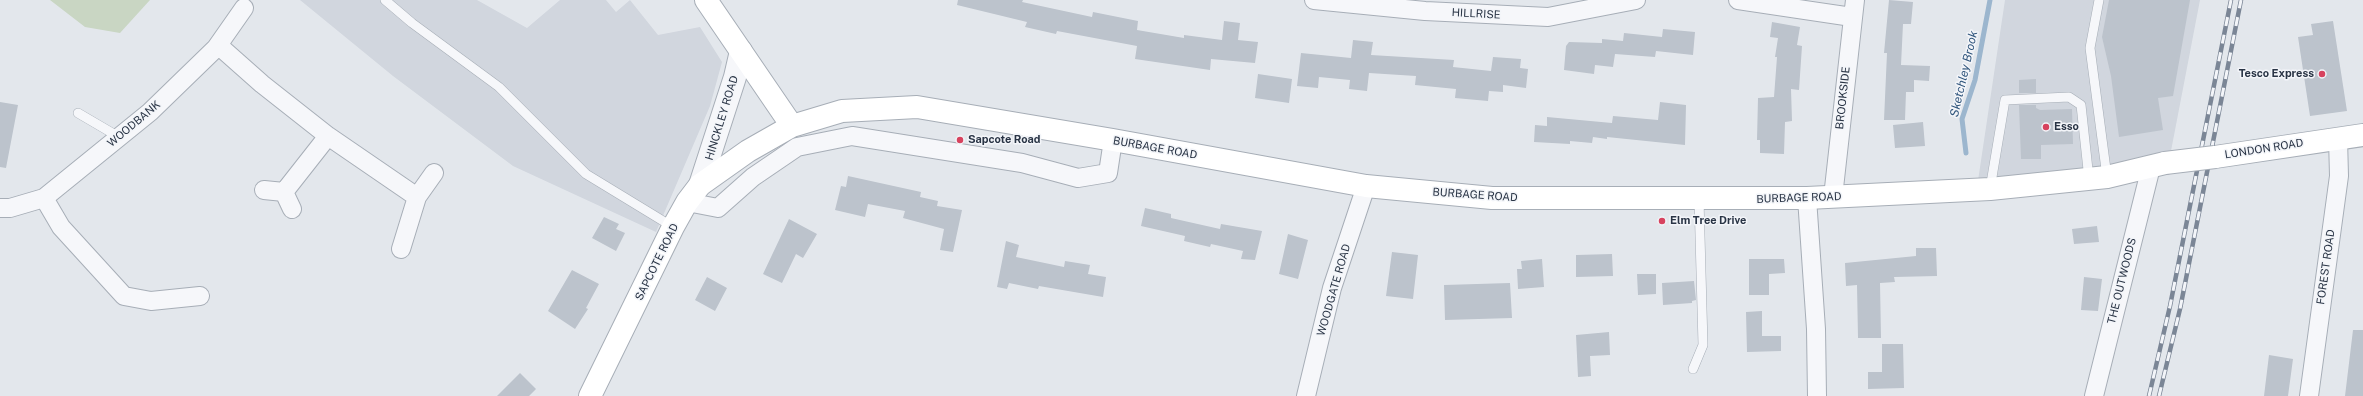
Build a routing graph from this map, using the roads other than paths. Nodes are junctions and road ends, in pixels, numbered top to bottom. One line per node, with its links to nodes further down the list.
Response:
1 (385, 0): 35 (lane)
2 (706, 0): 11 (main road, HINCKLEY ROAD)
3 (1319, 0): 7 (street, HILLRISE)
4 (1636, 0): 7 (street, HILLRISE)
5 (1738, 0): 9 (street)
6 (2099, 0): 21 (lane)
7 (1588, 5)
8 (244, 8): 10 (street, WOODBANK)
9 (1853, 8): 28 (street, BROOKSIDE)
10 (218, 45): 15 (street); 16 (street, WOODBANK)
11 (741, 51): 13 (main road, HINCKLEY ROAD); 22 (street, HINCKLEY ROAD)
12 (78, 114): 16 (lane)
13 (792, 126): 18 (main road, BURBAGE ROAD); 22 (main road, SAPCOTE ROAD)
14 (2363, 134): 17 (main road, LONDON ROAD)
15 (328, 136): 26 (street); 27 (street)
16 (119, 137): 29 (street, WOODBANK)
17 (2338, 138): 19 (main road, LONDON ROAD, bridge); 43 (street, FOREST ROAD)
18 (1113, 140): 23 (main road, BURBAGE ROAD); 32 (street)
19 (2158, 165): 21 (main road, BURBAGE ROAD); 42 (street, THE OUTWOODS)
20 (434, 173): 27 (street)
21 (2098, 178): 24 (main road, BURBAGE ROAD); 24 (lane)
22 (700, 185): 32 (main road, SAPCOTE ROAD)
23 (1366, 186): 31 (main road, BURBAGE ROAD); 40 (street, WOODGATE ROAD)
24 (1990, 189): 28 (main road, BURBAGE ROAD)
25 (264, 190): 26 (street)
26 (284, 192): 34 (street)
27 (417, 197): 36 (street)
28 (1833, 197): 30 (main road, BURBAGE ROAD)
29 (44, 198): 33 (street); 37 (street)
30 (1807, 198): 31 (main road, BURBAGE ROAD); 41 (street)
31 (1699, 199): 38 (lane)
32 (687, 202): 35 (main road, SAPCOTE ROAD)
33 (0, 208)
34 (292, 209)
35 (673, 227): 39 (main road, SAPCOTE ROAD)
36 (401, 249)
37 (200, 296)
38 (1693, 369)
39 (590, 396)
40 (1306, 396)
41 (1817, 396)
42 (2094, 396)
43 (2309, 396)

